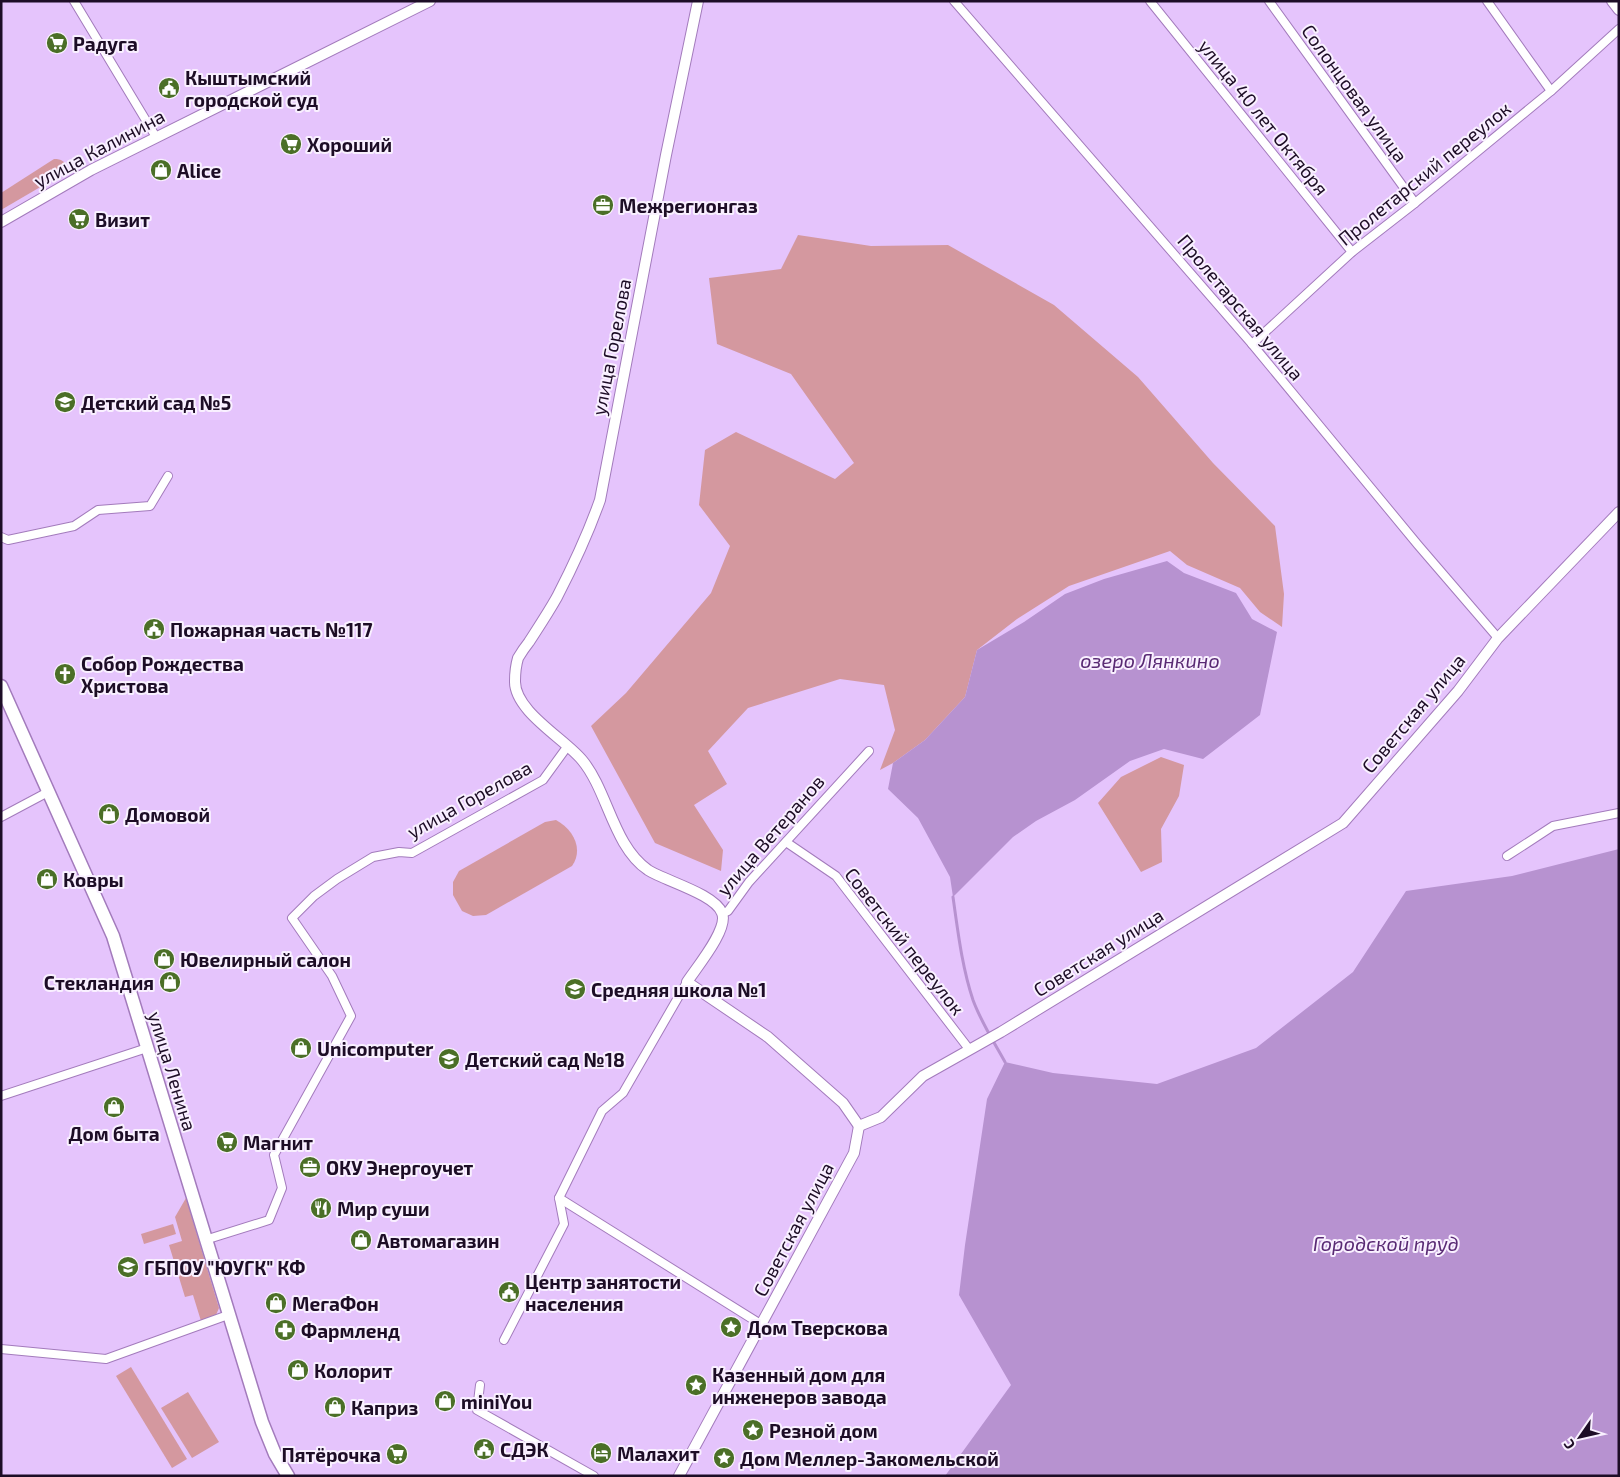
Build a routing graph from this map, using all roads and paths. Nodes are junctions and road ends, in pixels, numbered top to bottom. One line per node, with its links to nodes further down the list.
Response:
1 (74, 1): 12 (street)
2 (430, 1): 12 (street, улица Калинина)
3 (698, 1): 22 (street, улица Горелова)
4 (954, 1): 16 (street, Пролетарская улица)
5 (1150, 1): 15 (street, улица 40 лет Октября)
6 (1269, 1): 13 (street, Солонцовая улица)
7 (1488, 1): 11 (street)
8 (1612, 1): 9 (street)
9 (1619, 10)
10 (1619, 29): 11 (street, Пролетарский переулок)
11 (1551, 91): 13 (street, Пролетарский переулок)
12 (156, 138): 14 (street, улица Калинина)
13 (1415, 203): 15 (street, Пролетарский переулок)
14 (1, 222)
15 (1352, 252): 16 (street, Пролетарский переулок)
16 (1252, 344): 20 (street, Пролетарская улица)
17 (168, 476): 19 (street)
18 (1619, 512): 20 (street, Советская улица)
19 (1, 537)
20 (1498, 638): 32 (street, Советская улица)
21 (1, 686): 24 (main road, улица Ленина)
22 (567, 747): 29 (street); 36 (street, улица Горелова)
23 (869, 751): 27 (street, улица Ветеранов)
24 (48, 792): 26 (street); 31 (main road, улица Ленина)
25 (1619, 812): 28 (street)
26 (1, 817)
27 (786, 842): 29 (street, улица Ветеранов); 32 (street, Советский переулок)
28 (1507, 856)
29 (723, 913): 30 (street, улица Ветеранов)
30 (687, 982): 34 (street); 35 (street, улица Ветеранов)
31 (147, 1048): 33 (street); 36 (main road, улица Ленина)
32 (969, 1049): 34 (street, Советская улица)
33 (1, 1096)
34 (859, 1126): 38 (street, Советская улица)
35 (560, 1198): 38 (street); 39 (street)
36 (205, 1240): 37 (main road, улица Ленина)
37 (228, 1315): 40 (street); 42 (main road, улица Ленина)
38 (762, 1325): 44 (street, Советская улица)
39 (504, 1340)
40 (1, 1349)
41 (480, 1385): 43 (street)
42 (288, 1476)
43 (594, 1476)
44 (679, 1476)

